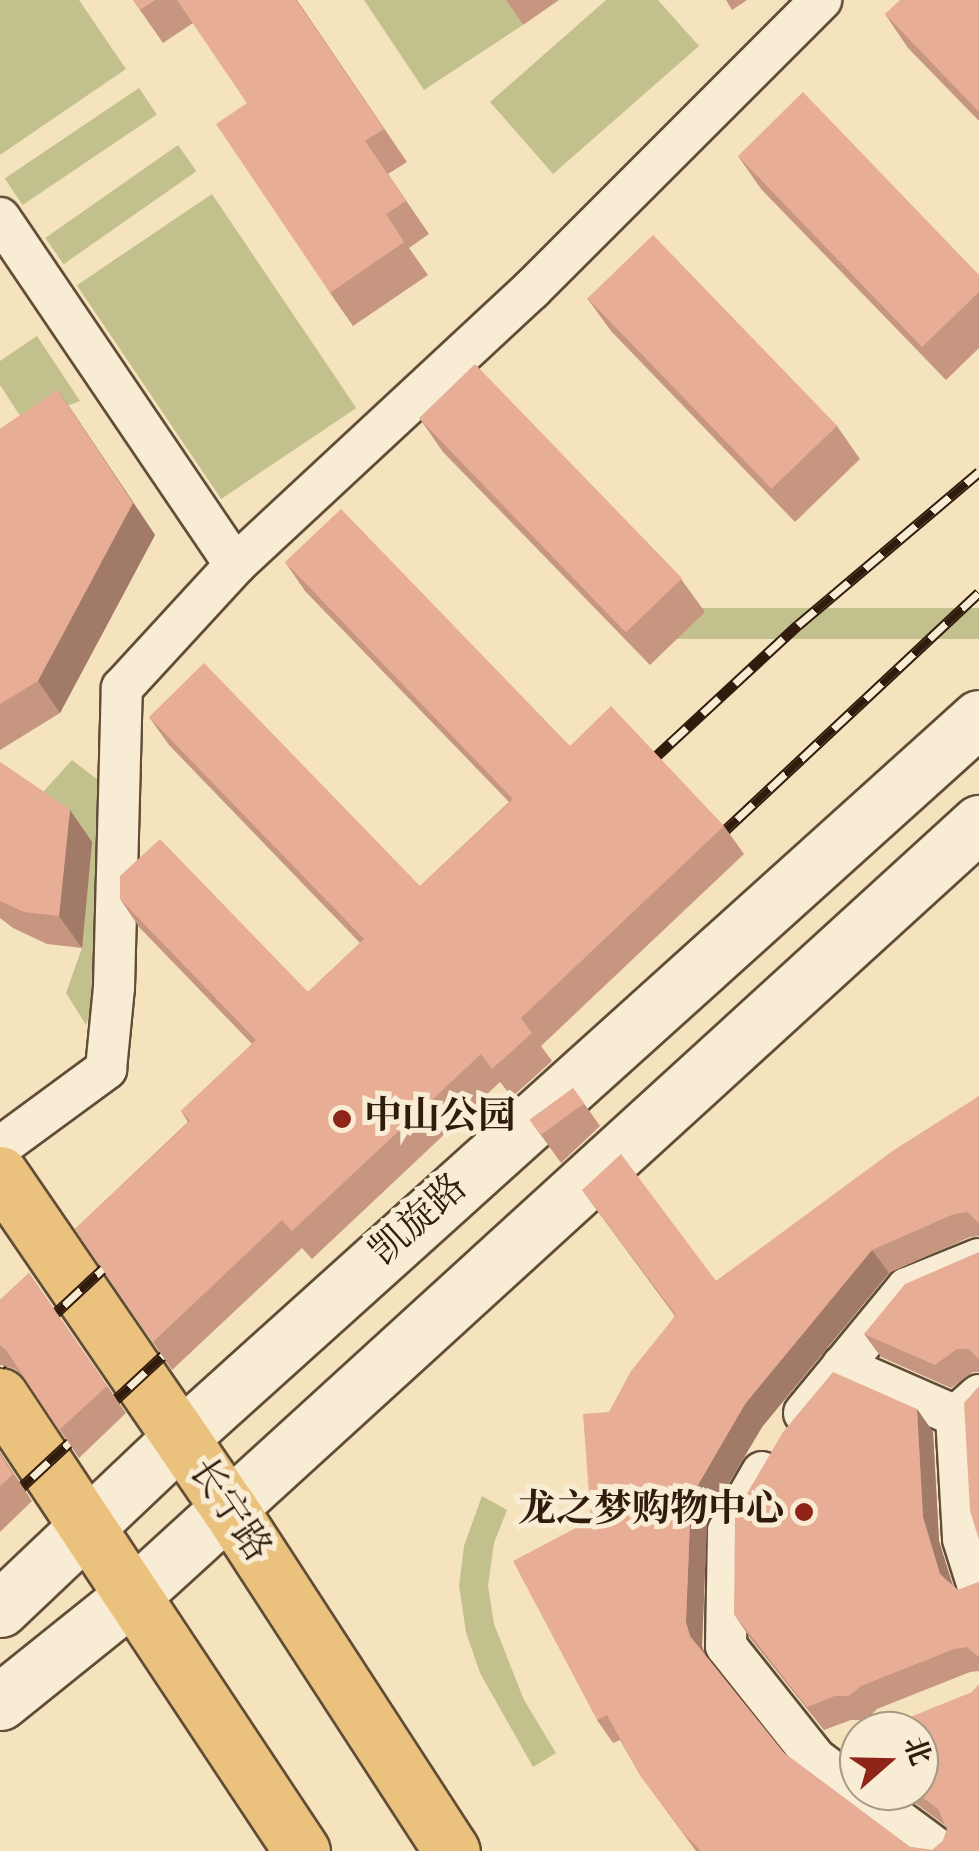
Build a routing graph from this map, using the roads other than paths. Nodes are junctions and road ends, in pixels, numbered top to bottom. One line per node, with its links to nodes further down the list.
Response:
1 (821, 0): 3 (street)
2 (0, 218): 3 (street)
3 (236, 565): 6 (street)
4 (979, 718): 12 (street, 凯旋路)
5 (979, 824): 13 (street)
6 (0, 1148)
7 (0, 1174): 12 (main road, 长宁路)
8 (979, 1259): 9 (street)
9 (842, 1366): 11 (street); 20 (street)
10 (0, 1396): 14 (main road)
11 (967, 1406): 15 (street)
12 (179, 1439): 13 (main road, 长宁路); 14 (street, 凯旋路)
13 (229, 1508): 16 (street); 24 (main road, 长宁路)
14 (86, 1526): 16 (main road); 17 (street, 凯旋路)
15 (979, 1590)
16 (132, 1596): 18 (street); 23 (main road)
17 (0, 1609)
18 (0, 1702)
19 (839, 1750): 20 (street)
20 (816, 1759): 21 (street)
21 (839, 1776)
22 (886, 1811): 25 (street)
23 (302, 1851)
24 (452, 1851)
25 (940, 1851)

